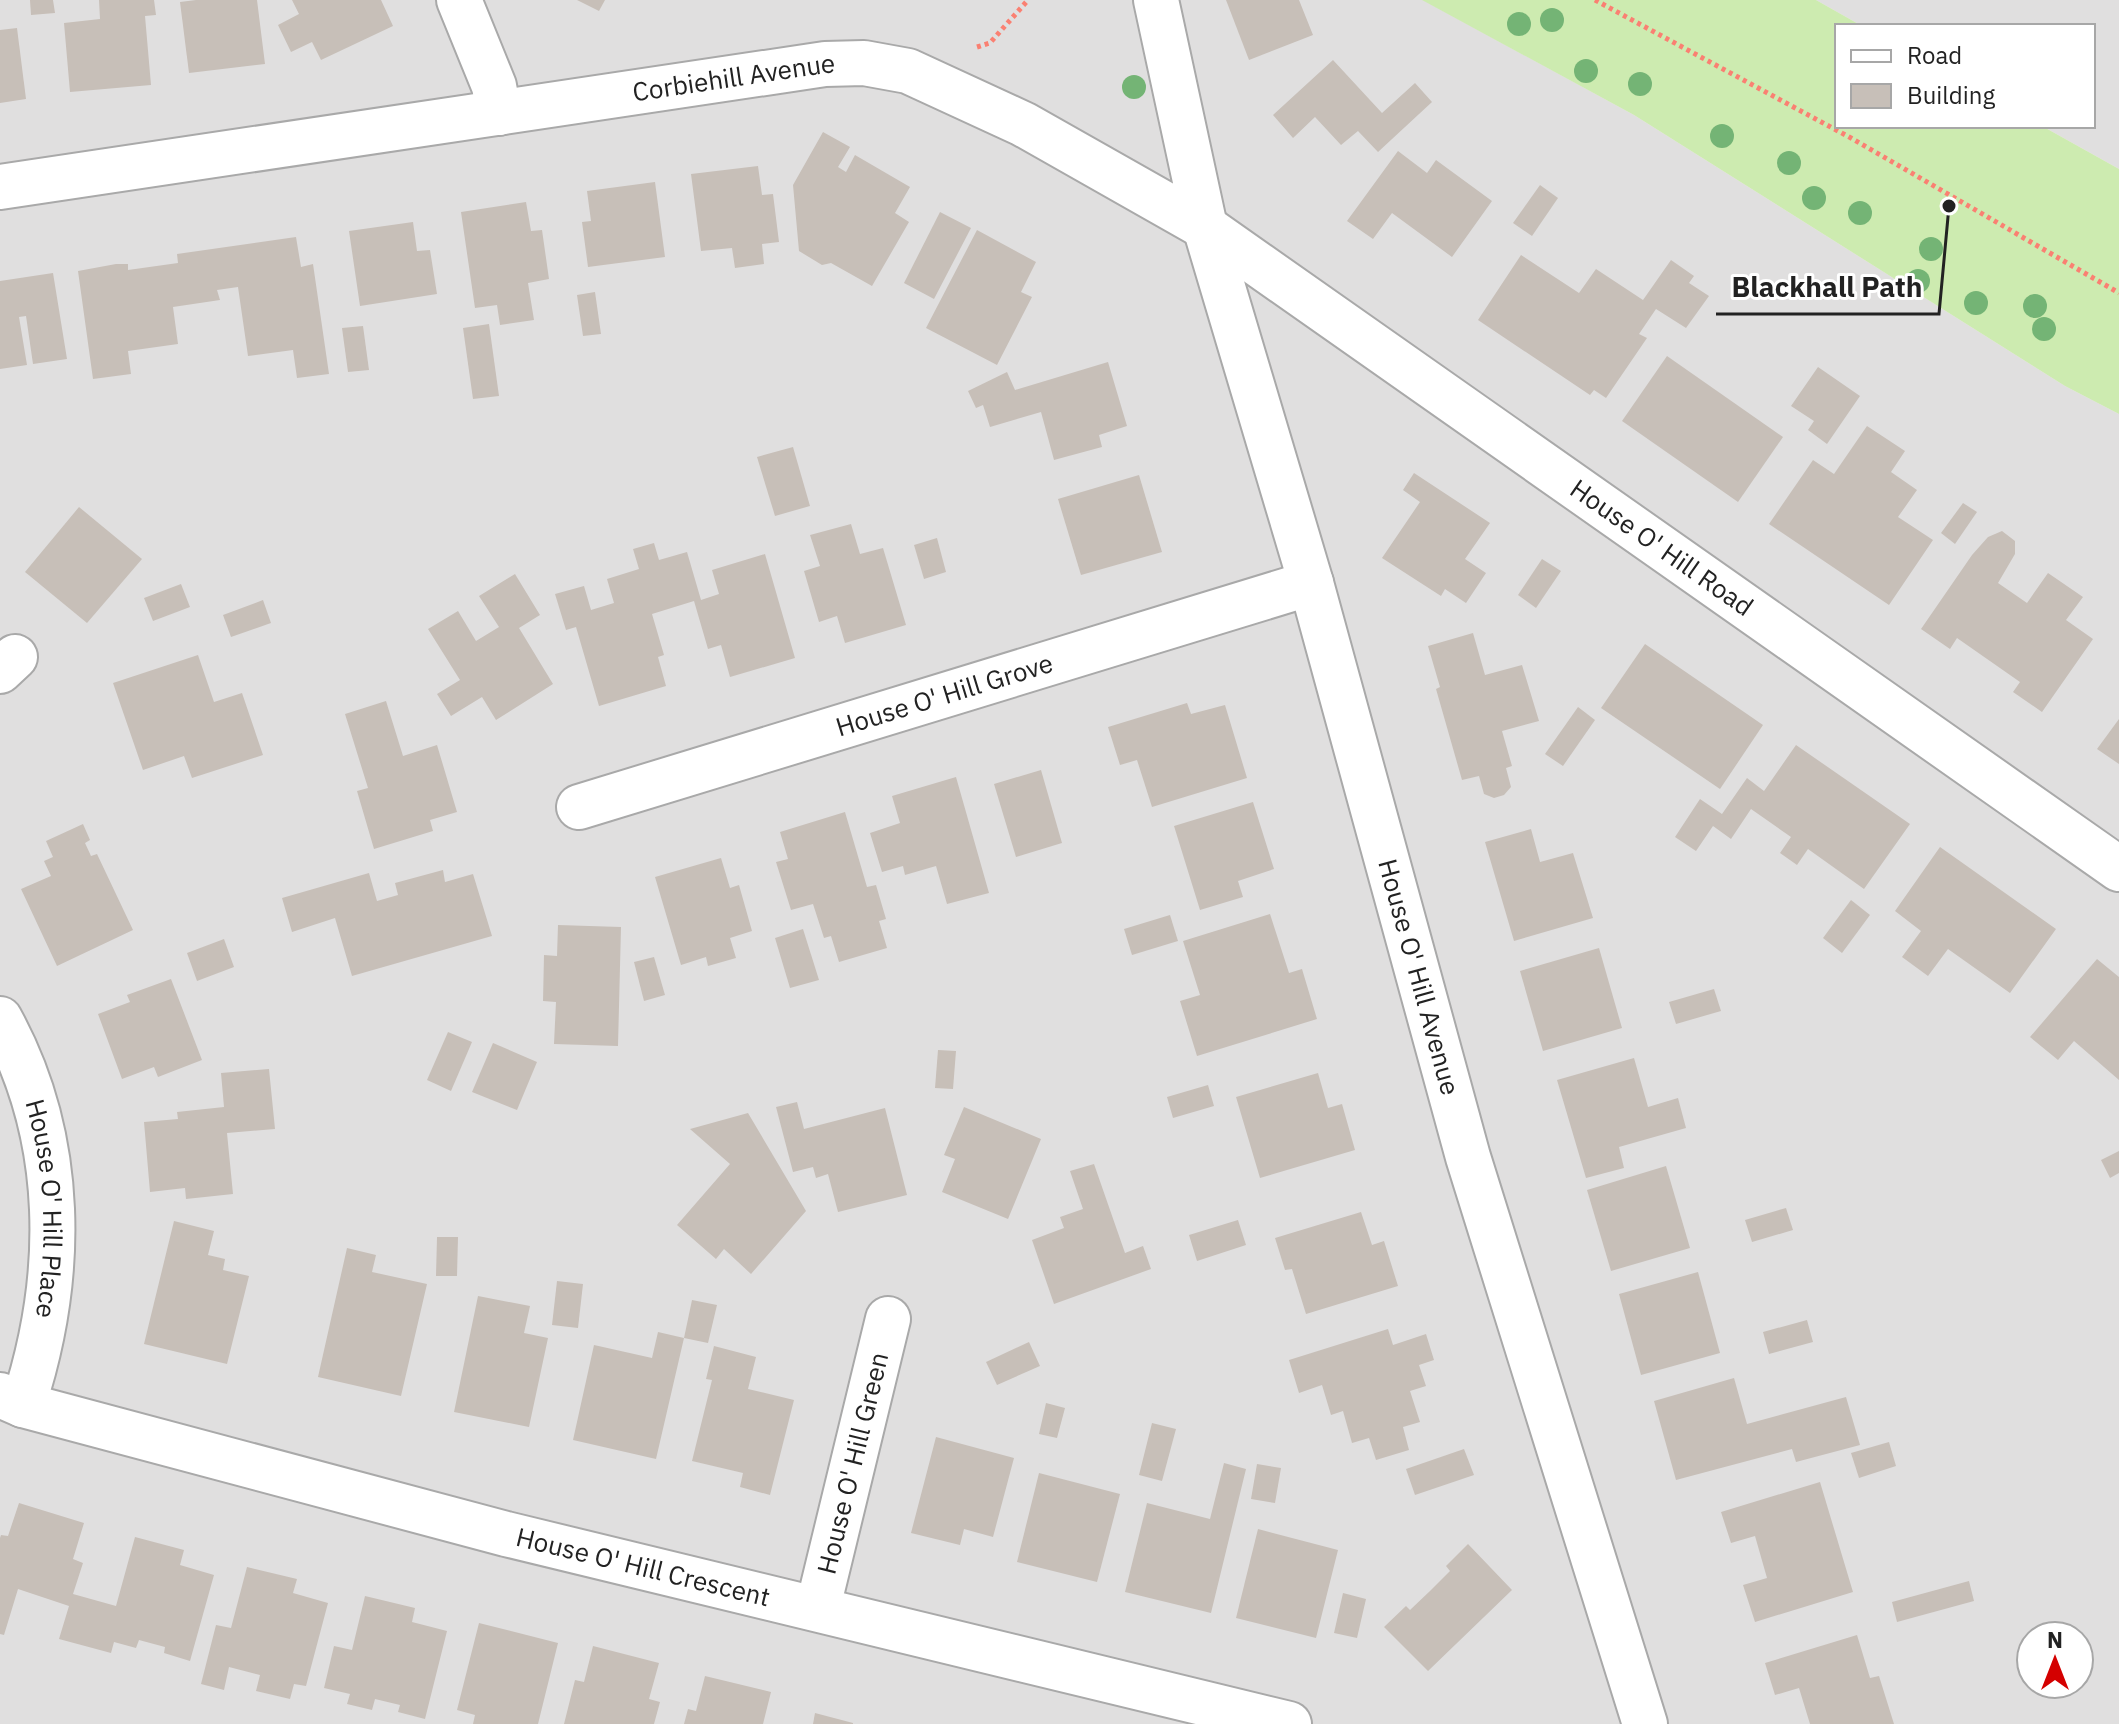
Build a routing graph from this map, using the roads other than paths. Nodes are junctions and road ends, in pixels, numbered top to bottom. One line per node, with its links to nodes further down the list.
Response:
1 (459, 0): 3 (street)
2 (1156, 0): 5 (street)
3 (499, 113): 4 (street, Corbiehill Avenue); 5 (street, Corbiehill Avenue)
4 (0, 187)
5 (1205, 227): 6 (street, House O' Hill Avenue); 8 (street, House O' Hill Road)
6 (1311, 583): 7 (street, House O' Hill Grove); 14 (street, House O' Hill Avenue)
7 (579, 807)
8 (2119, 869)
9 (0, 1019): 11 (street, House O' Hill Place)
10 (888, 1319): 12 (street, House O' Hill Green)
11 (11, 1400): 12 (street, House O' Hill Crescent)
12 (818, 1607): 13 (street, House O' Hill Crescent)
13 (1289, 1724)
14 (1645, 1724)

